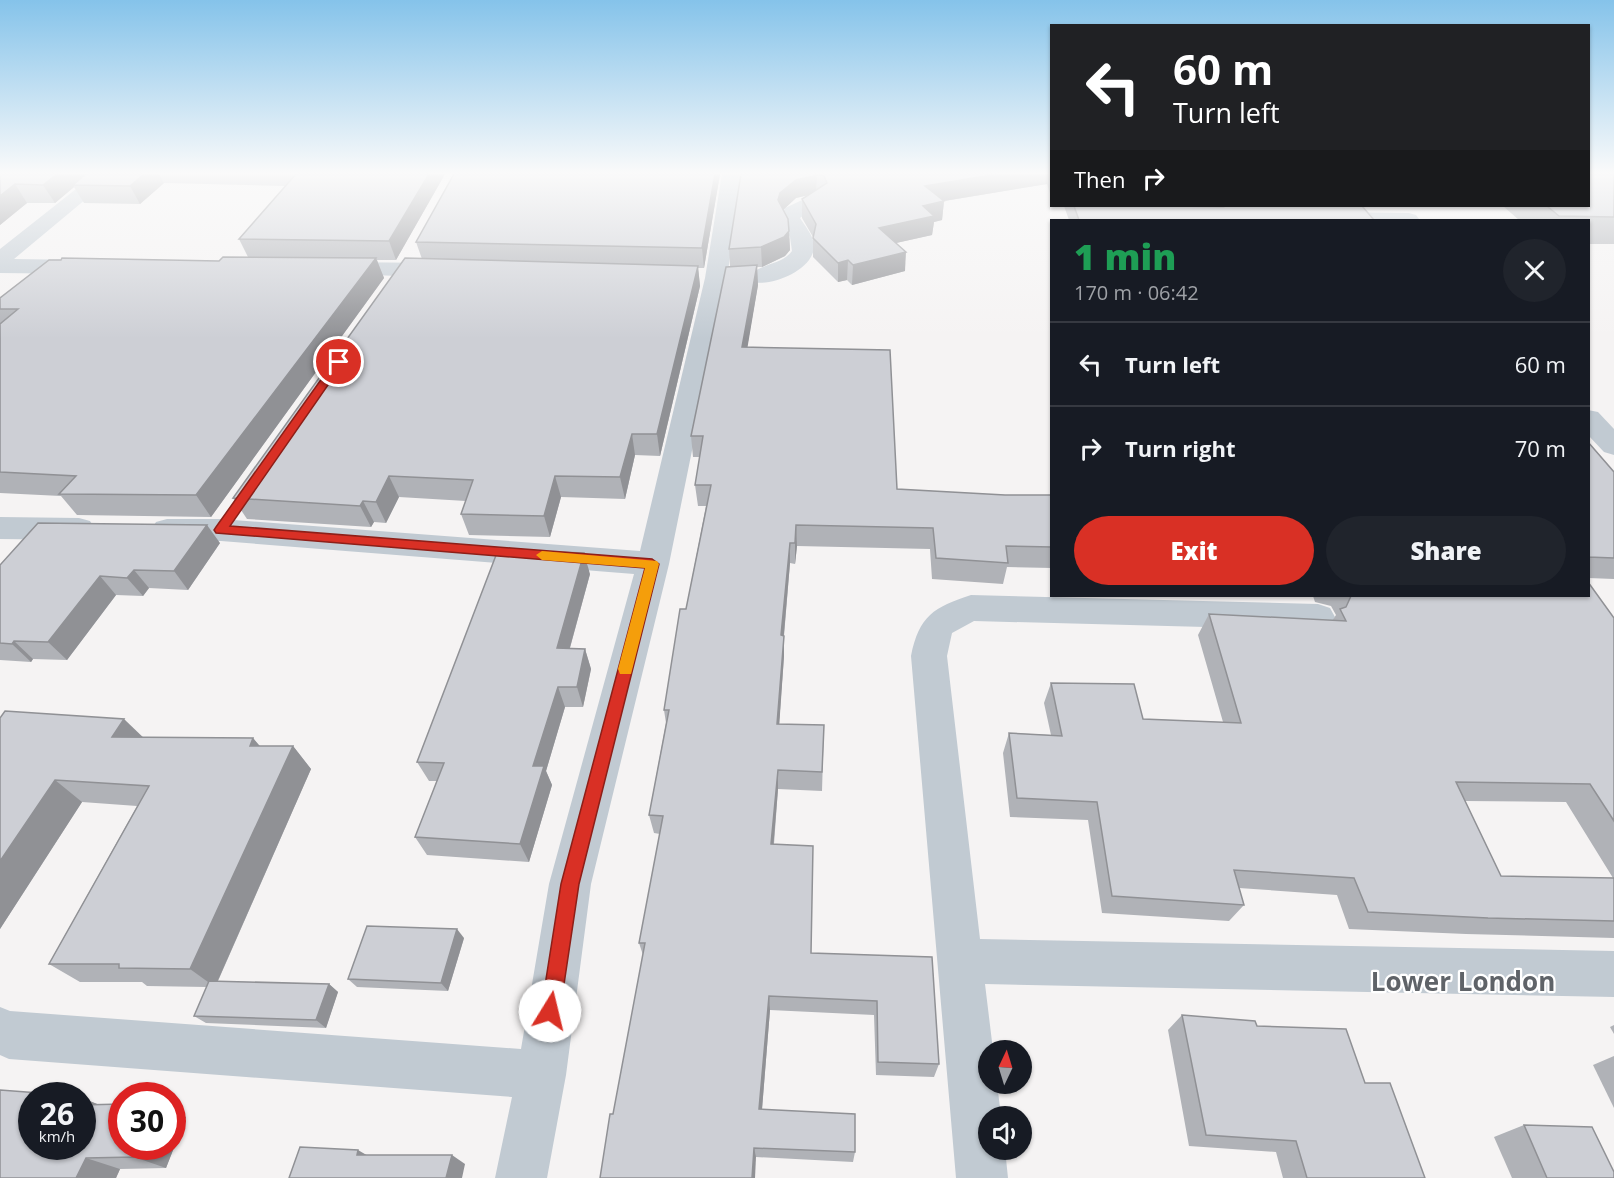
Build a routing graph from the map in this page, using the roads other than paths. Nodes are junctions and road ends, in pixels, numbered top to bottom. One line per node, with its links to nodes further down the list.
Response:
1 (39, 229): 4 (street)
2 (730, 229): 10 (street)
3 (796, 229): 10 (street)
4 (0, 260)
5 (410, 260): 8 (street); 9 (street); 11 (street)
6 (0, 266): 7 (street)
7 (107, 267)
8 (309, 268)
9 (464, 271)
10 (729, 278): 17 (street)
11 (384, 298)
12 (1590, 420): 13 (street)
13 (1614, 446)
14 (0, 528): 15 (street)
15 (105, 529)
16 (139, 529): 17 (street)
17 (652, 564): 22 (street)
18 (1318, 617): 19 (street)
19 (962, 961): 20 (street); 24 (street)
20 (1614, 974)
21 (3, 1039): 22 (street)
22 (541, 1075): 23 (street)
23 (521, 1178)
24 (982, 1178)

